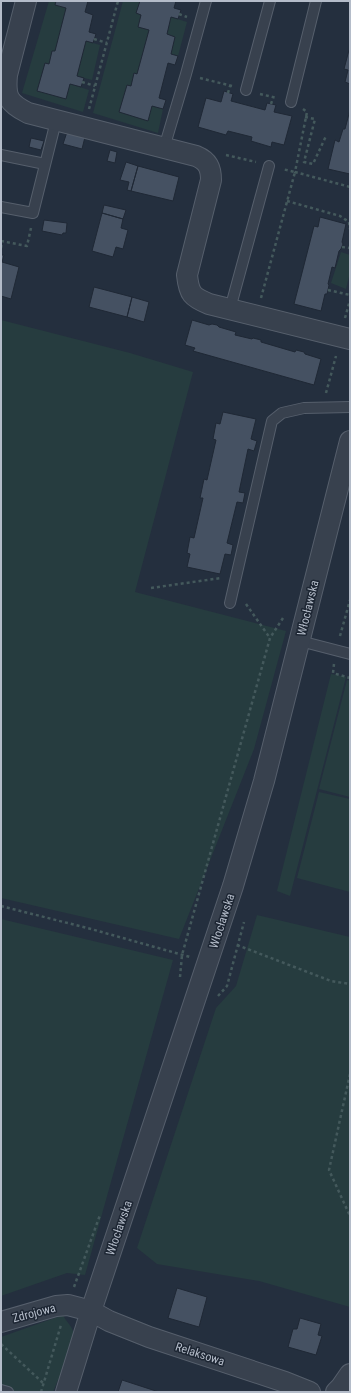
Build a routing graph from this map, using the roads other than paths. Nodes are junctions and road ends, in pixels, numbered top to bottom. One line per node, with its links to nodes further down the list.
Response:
1 (26, 1): 7 (street)
2 (206, 1): 8 (lane)
3 (270, 1): 5 (lane)
4 (316, 1): 6 (lane)
5 (246, 90)
6 (291, 102)
7 (56, 121): 8 (street); 10 (lane)
8 (164, 148): 13 (street)
9 (1, 155): 10 (lane)
10 (45, 164): 12 (lane)
11 (269, 166): 13 (lane)
12 (1, 207)
13 (230, 309): 14 (street)
14 (344, 346)
15 (350, 407): 17 (lane)
16 (350, 441): 18 (street, Włocławska)
17 (230, 603)
18 (300, 641): 19 (lane); 20 (street, Włocławska)
19 (350, 654)
20 (91, 1311): 21 (street, Zdrojowa); 25 (street, Włocławska); 26 (street, Relaksowa)
21 (1, 1322)
22 (350, 1374): 27 (street)
23 (1, 1390): 24 (lane)
24 (8, 1392)
25 (66, 1392)
26 (310, 1392)
27 (336, 1392)

